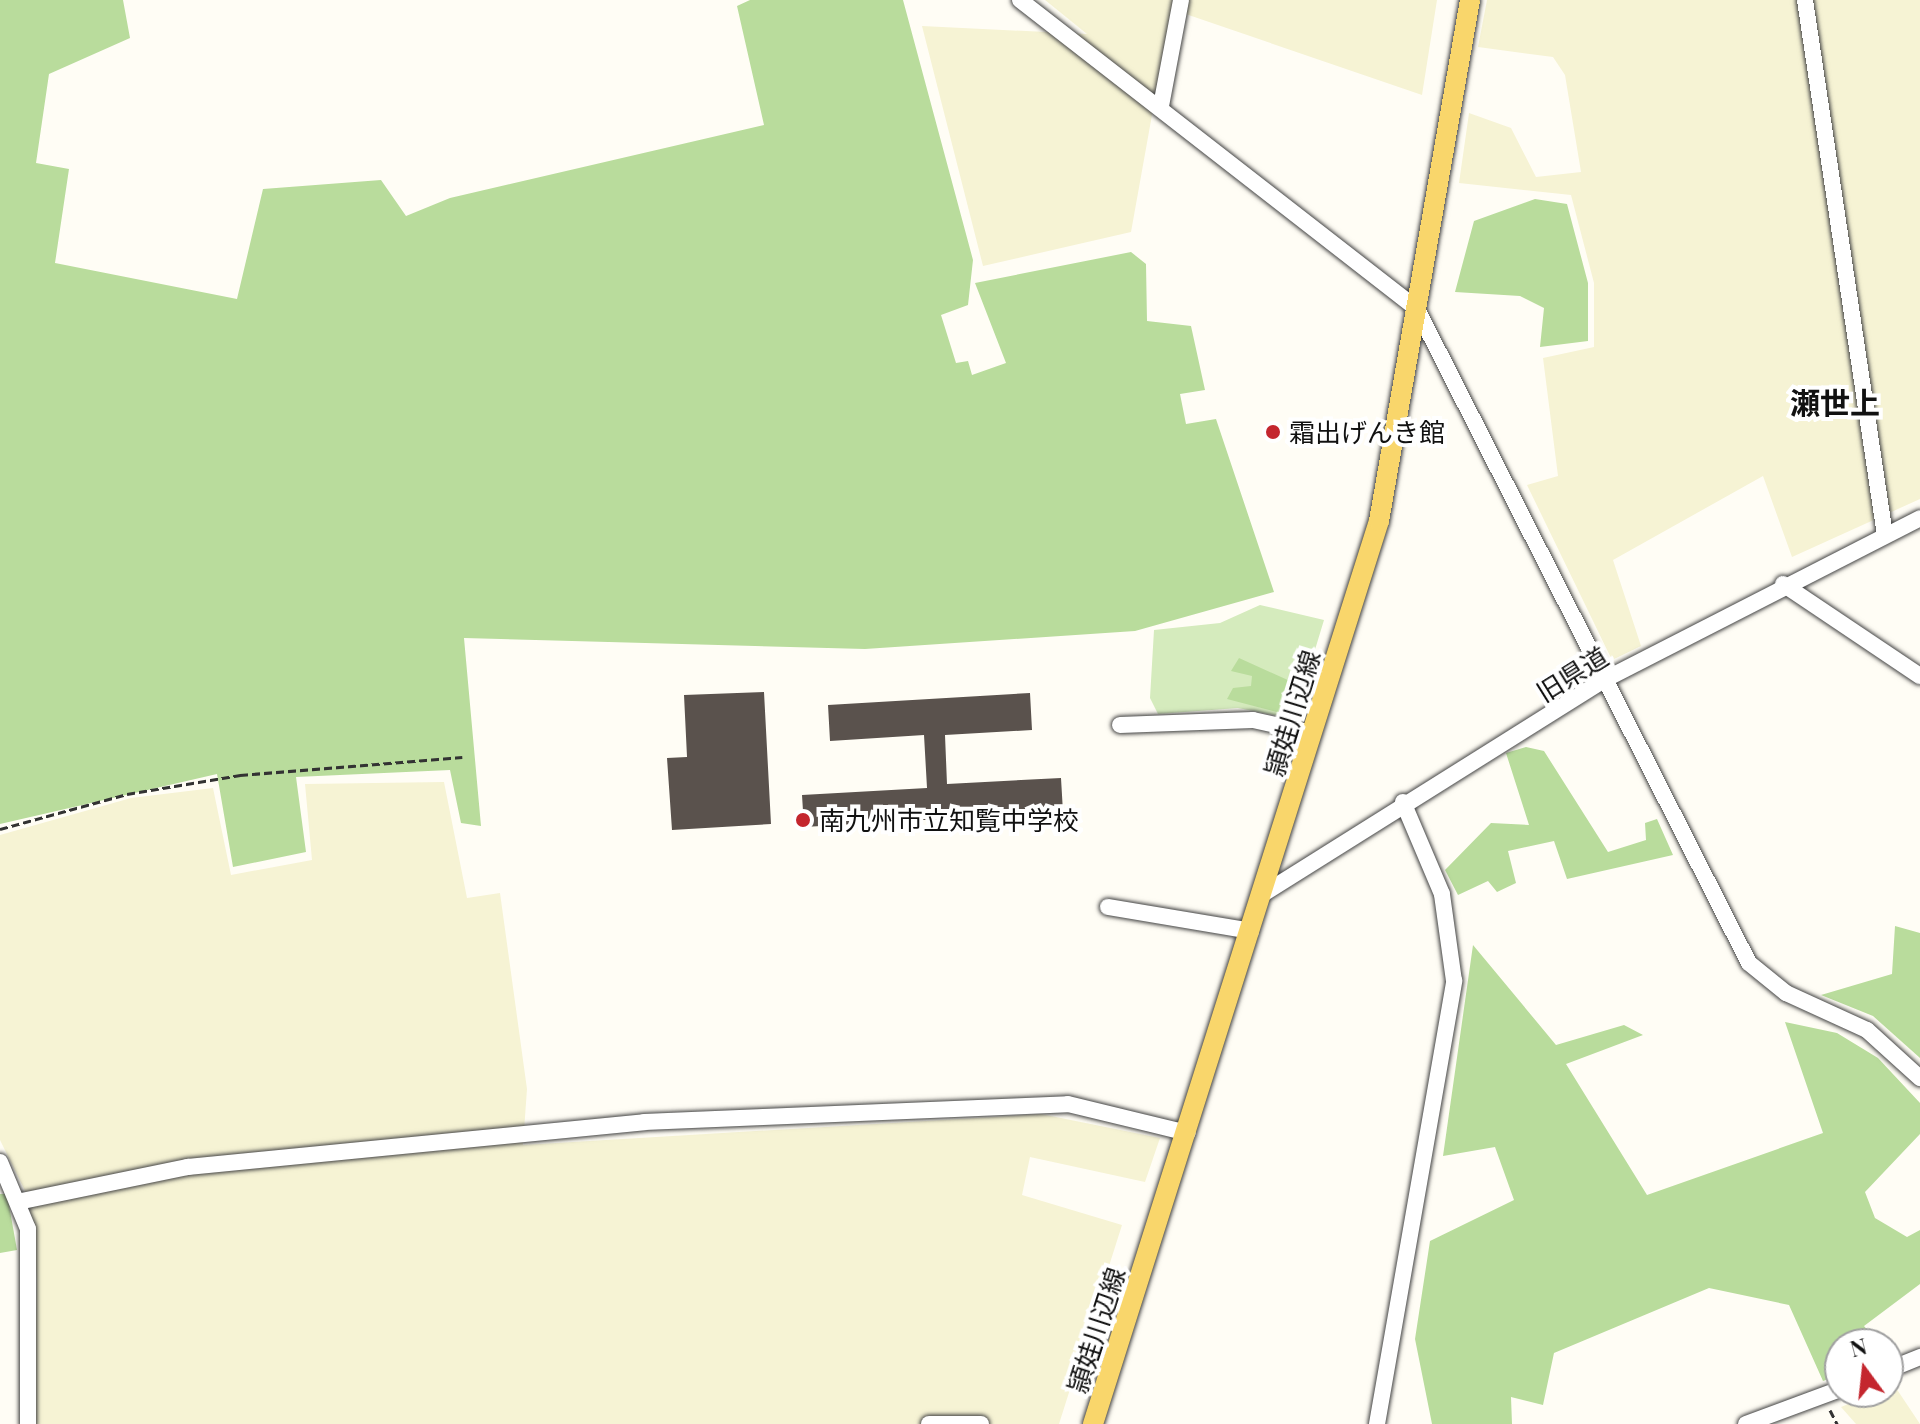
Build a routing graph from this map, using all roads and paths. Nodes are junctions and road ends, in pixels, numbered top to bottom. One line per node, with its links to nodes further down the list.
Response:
1 (1020, 0): 5 (street)
2 (1181, 0): 5 (street)
3 (1470, 0): 6 (main road, 頴娃川辺線)
4 (1805, 0): 8 (street)
5 (1161, 106): 6 (street)
6 (1417, 309): 11 (street); 13 (main road, 頴娃川辺線)
7 (1920, 518): 8 (street, 旧県道)
8 (1885, 535): 9 (street, 旧県道)
9 (1783, 584): 10 (street); 11 (street, 旧県道)
10 (1920, 676)
11 (1604, 680): 15 (street, 旧県道); 20 (street)
12 (1120, 725): 13 (street)
13 (1312, 733): 17 (main road, 頴娃川辺線)
14 (462, 757): 16 (path)
15 (1403, 802): 17 (street, 旧県道); 29 (street)
16 (0, 829)
17 (1263, 894): 19 (main road, 頴娃川辺線)
18 (1108, 907): 19 (street)
19 (1251, 931): 21 (main road, 頴娃川辺線)
20 (1920, 1078)
21 (1188, 1133): 23 (street); 28 (main road, 頴娃川辺線)
22 (0, 1162): 23 (street)
23 (22, 1201): 25 (street)
24 (1824, 1395): 30 (street)
25 (28, 1424)
26 (929, 1424): 27 (street)
27 (981, 1424)
28 (1093, 1424)
29 (1377, 1424)
30 (1746, 1424)

